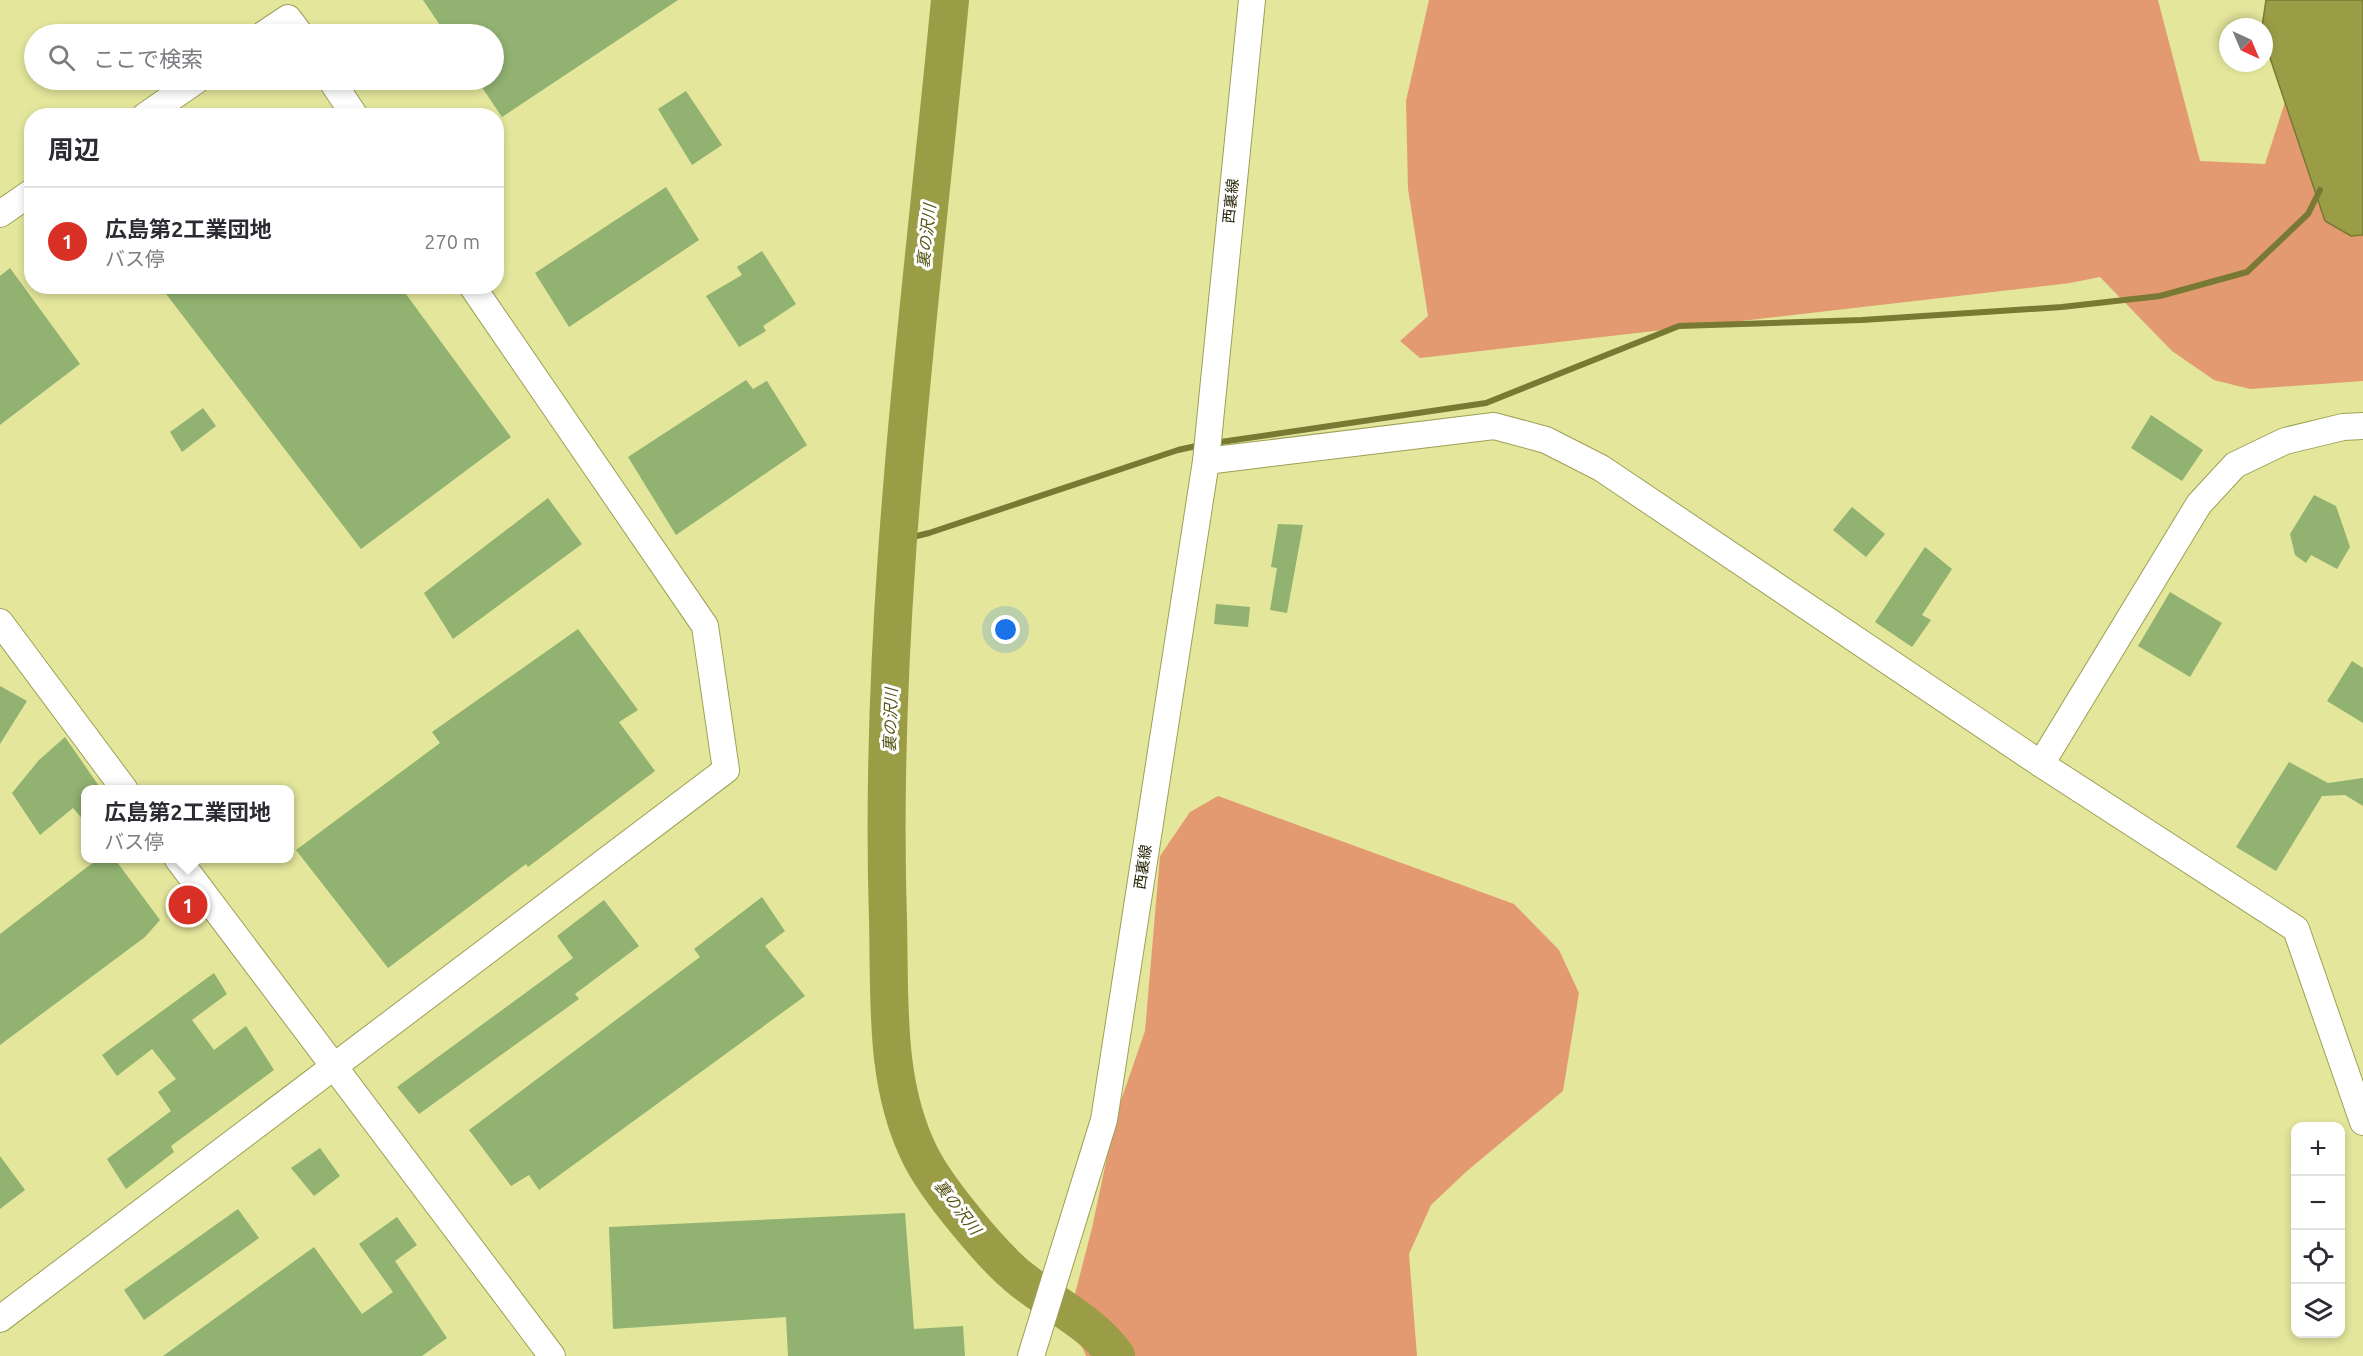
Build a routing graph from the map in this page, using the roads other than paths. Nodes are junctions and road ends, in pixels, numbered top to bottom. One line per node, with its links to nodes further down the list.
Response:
1 (1252, 0): 12 (street, 西裏線)
2 (279, 24): 3 (street)
3 (292, 24)
4 (182, 90): 6 (street)
5 (338, 90): 7 (street)
6 (156, 108)
7 (350, 108)
8 (24, 198): 9 (street)
9 (0, 214)
10 (477, 294): 17 (street)
11 (2363, 426): 14 (street)
12 (1206, 460): 14 (street); 20 (street, 西裏線)
13 (0, 622): 15 (street)
14 (2040, 764): 18 (street)
15 (122, 785)
16 (181, 863): 17 (street)
17 (334, 1068): 19 (street); 21 (street)
18 (2363, 1122)
19 (0, 1319)
20 (1035, 1345)
21 (552, 1356)

